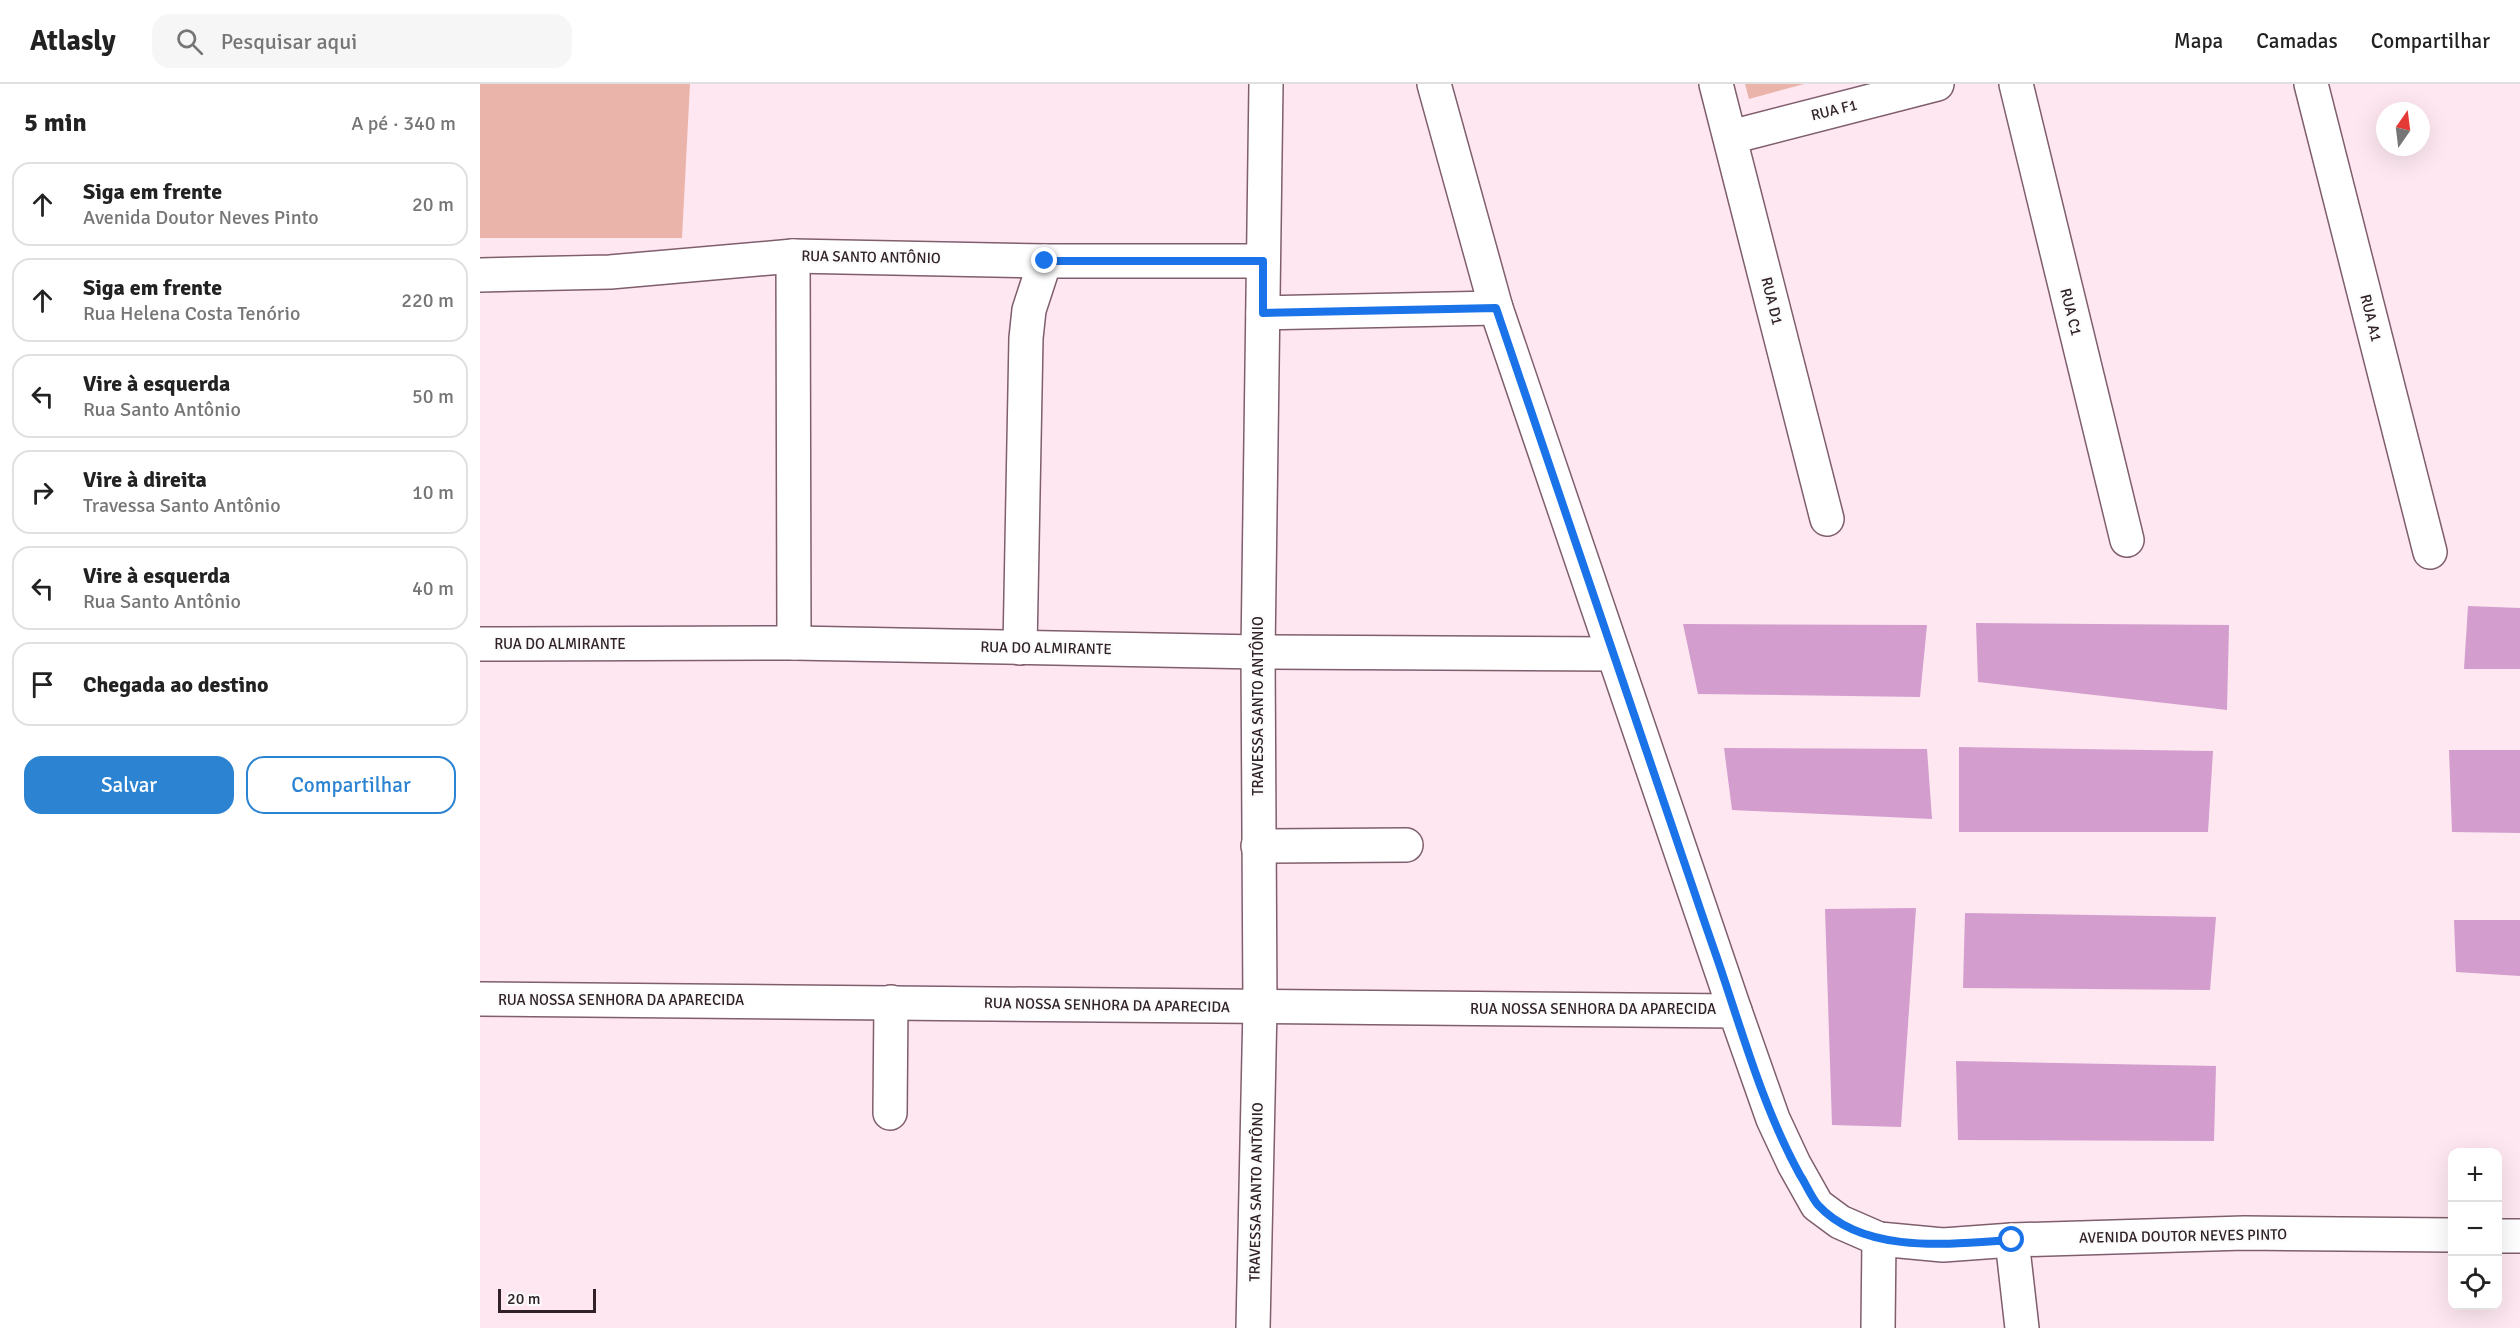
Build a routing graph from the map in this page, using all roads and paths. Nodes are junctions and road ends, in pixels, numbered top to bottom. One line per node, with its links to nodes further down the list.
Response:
1 (1266, 84): 10 (street, TRAVESSA SANTO ANTÔNIO)
2 (1434, 84): 12 (street, AVENIDA DOUTOR NEVES PINTO)
3 (1716, 84): 7 (street, RUA D1)
4 (1937, 84): 7 (street, RUA F1)
5 (2016, 84): 15 (street, RUA C1)
6 (2311, 84): 16 (street, RUA A1)
7 (1731, 137): 14 (street, RUA D1)
8 (793, 256): 9 (street, RUA SANTO ANTÔNIO); 11 (street, RUA SANTO ANTÔNIO); 17 (street)
9 (1045, 261): 10 (street, RUA SANTO ANTÔNIO); 19 (street)
10 (1263, 261): 13 (street, TRAVESSA SANTO ANTÔNIO)
11 (480, 275)
12 (1496, 308): 13 (street); 21 (street, AVENIDA DOUTOR NEVES PINTO)
13 (1263, 313): 20 (street, TRAVESSA SANTO ANTÔNIO)
14 (1827, 519)
15 (2127, 540)
16 (2430, 552)
17 (794, 643): 18 (street, RUA DO ALMIRANTE); 19 (street, RUA DO ALMIRANTE)
18 (480, 644)
19 (1020, 648): 20 (street, RUA DO ALMIRANTE)
20 (1258, 652): 21 (street, RUA DO ALMIRANTE); 23 (street, TRAVESSA SANTO ANTÔNIO)
21 (1612, 654): 27 (street, AVENIDA DOUTOR NEVES PINTO)
22 (1406, 845): 23 (street)
23 (1258, 846): 26 (street, TRAVESSA SANTO ANTÔNIO)
24 (480, 999): 25 (street, RUA NOSSA SENHORA DA APARECIDA)
25 (891, 1002): 26 (street, RUA NOSSA SENHORA DA APARECIDA); 28 (street)
26 (1260, 1007): 27 (street, RUA NOSSA SENHORA DA APARECIDA); 34 (street, TRAVESSA SANTO ANTÔNIO)
27 (1735, 1011): 32 (street, AVENIDA DOUTOR NEVES PINTO)
28 (890, 1113)
29 (2448, 1235): 33 (street, AVENIDA DOUTOR NEVES PINTO)
30 (2502, 1236): 31 (street)
31 (2520, 1236)
32 (1879, 1239): 33 (street, AVENIDA DOUTOR NEVES PINTO); 35 (street)
33 (2012, 1240): 36 (street)
34 (1253, 1328)
35 (1878, 1328)
36 (2022, 1328)

